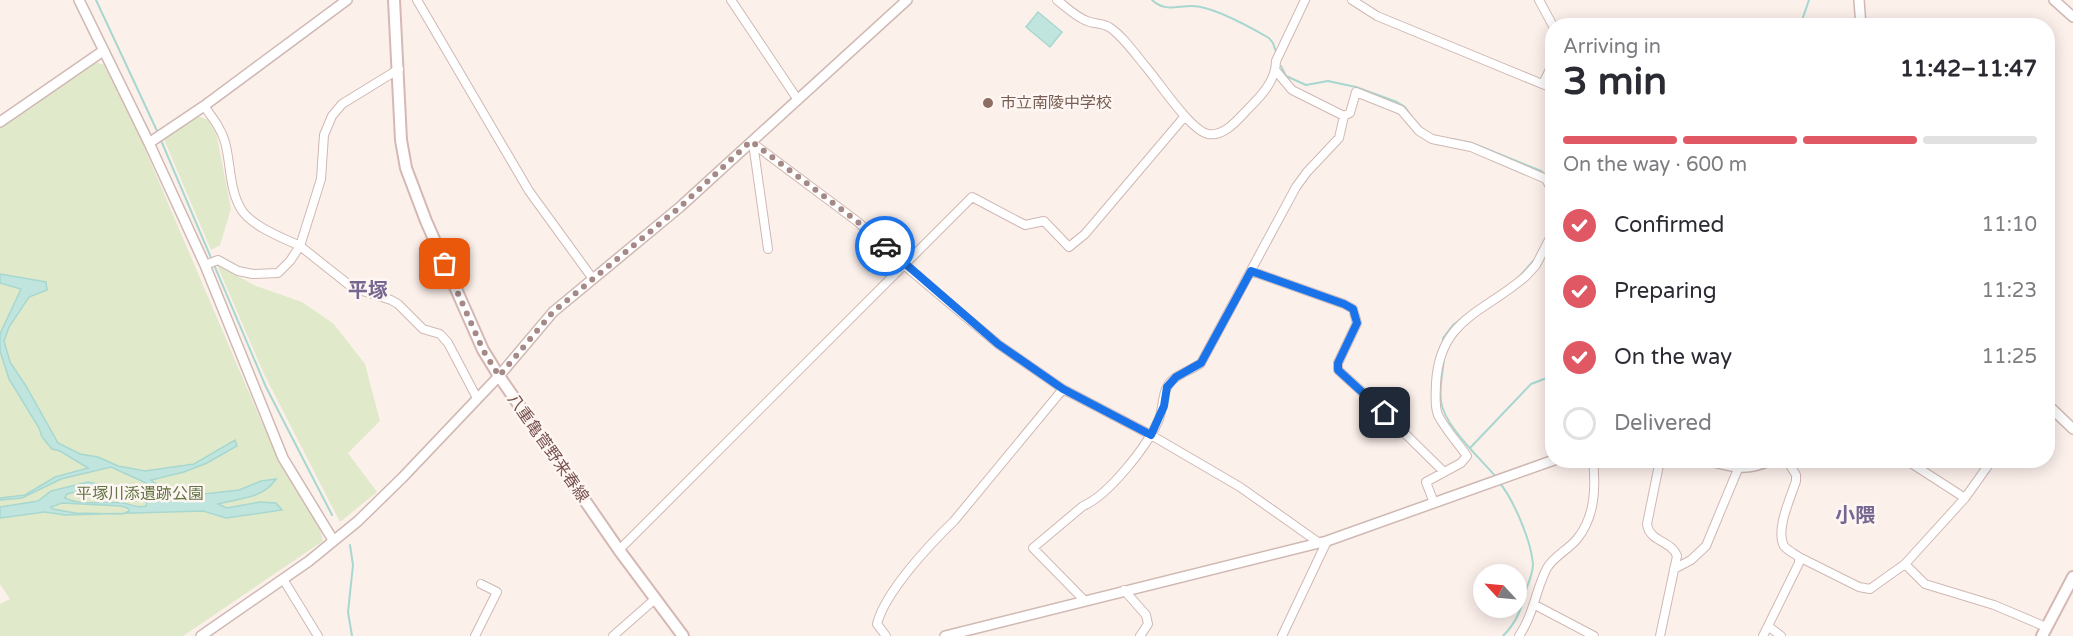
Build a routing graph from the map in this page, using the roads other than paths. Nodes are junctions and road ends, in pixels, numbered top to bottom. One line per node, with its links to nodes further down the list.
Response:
1 (79, 0): 16 (street)
2 (347, 0): 23 (street)
3 (394, 0): 17 (main road, 八重亀菅野来春線)
4 (417, 0): 36 (street)
5 (731, 0): 22 (street)
6 (907, 0): 22 (street)
7 (1057, 0): 24 (street)
8 (1305, 0): 18 (street)
9 (1352, 0): 20 (street)
10 (1539, 0): 14 (street)
11 (1859, 0): 15 (street)
12 (2054, 0): 13 (street)
13 (2073, 17)
14 (1549, 18)
15 (1860, 18)
16 (103, 51): 26 (street); 27 (street)
17 (399, 69): 30 (street); 37 (main road, 八重亀菅野来春線)
18 (1276, 71): 24 (street); 25 (street)
19 (1545, 78): 20 (street)
20 (1542, 84): 21 (street)
21 (1545, 85)
22 (798, 100): 28 (street)
23 (204, 106): 27 (street); 30 (street)
24 (1185, 116): 34 (street)
25 (1344, 116): 29 (street); 35 (street)
26 (0, 122)
27 (152, 140): 33 (street)
28 (752, 142): 32 (street); 34 (street); 36 (street)
29 (1545, 178)
30 (300, 246): 33 (street); 39 (street)
31 (1545, 248): 52 (street)
32 (768, 249)
33 (205, 265): 55 (street)
34 (905, 266): 38 (street); 57 (street)
35 (1251, 271): 42 (street); 52 (street)
36 (592, 279): 37 (street)
37 (499, 376): 39 (street); 57 (main road, 八重亀菅野来春線)
38 (1063, 389): 42 (street); 75 (street)
39 (477, 398): 55 (street)
40 (2055, 412): 41 (street)
41 (2073, 429)
42 (1151, 435): 56 (street); 66 (street)
43 (1545, 463): 54 (street)
44 (1594, 468): 67 (street)
45 (1658, 468): 60 (street)
46 (1735, 468): 51 (street)
47 (1745, 468): 51 (street)
48 (1792, 468): 58 (street)
49 (1918, 468): 53 (street)
50 (1986, 468): 53 (street)
51 (1738, 469): 60 (street)
52 (1444, 472): 54 (street)
53 (1965, 498): 59 (street)
54 (1434, 503): 56 (street)
55 (333, 540): 62 (street)
56 (1323, 542): 64 (street); 78 (street)
57 (619, 550): 65 (main road, 八重亀菅野来春線)
58 (1800, 557): 59 (street); 68 (street)
59 (1905, 564): 69 (street)
60 (1674, 569): 81 (street)
61 (2073, 577): 69 (main road)
62 (283, 579): 70 (street); 71 (street)
63 (481, 584): 72 (street)
64 (1124, 590): 66 (street); 77 (street)
65 (655, 599): 73 (street); 74 (main road, 八重亀菅野来春線)
66 (1084, 600): 76 (street)
67 (1534, 605): 79 (street); 80 (street)
68 (1768, 626): 82 (street); 83 (street)
69 (2044, 631)
70 (201, 636)
71 (318, 636)
72 (475, 636)
73 (613, 636)
74 (683, 636)
75 (886, 636)
76 (945, 636)
77 (1140, 636)
78 (1282, 636)
79 (1519, 636)
80 (1594, 636)
81 (1660, 636)
82 (1763, 636)
83 (1781, 636)

